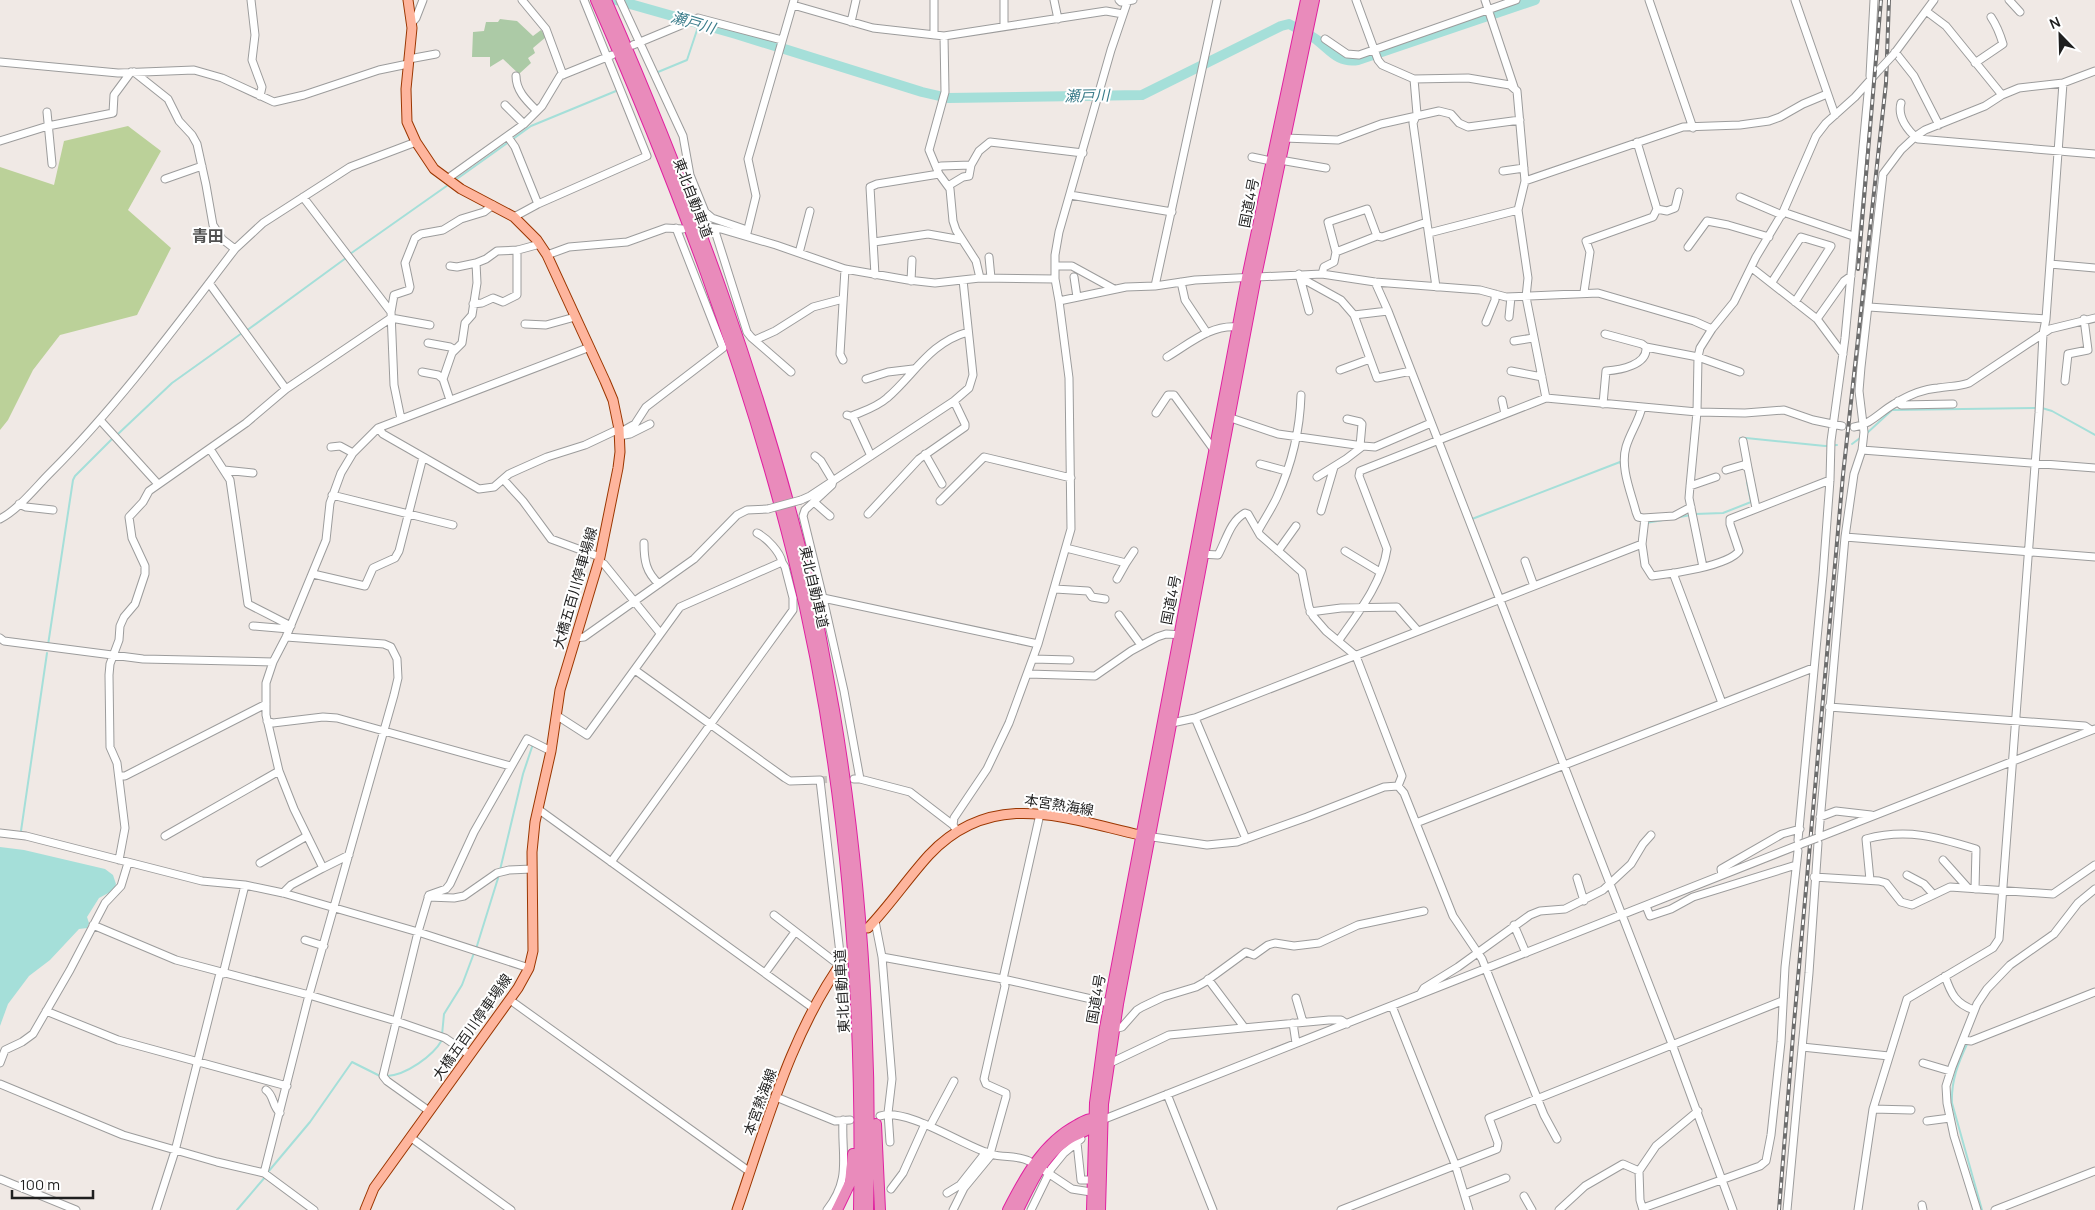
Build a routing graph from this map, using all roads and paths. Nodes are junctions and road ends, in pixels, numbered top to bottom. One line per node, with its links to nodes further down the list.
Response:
1 (251, 0): 62 (street)
2 (408, 0): 35 (main road, 大橋五百川停車場線)
3 (423, 0): 35 (street)
4 (522, 0): 53 (street)
5 (584, 0): 46 (street)
6 (596, 0): 417 (highway, 東北自動車道)
7 (606, 0): 417 (highway, 東北自動車道)
8 (856, 0): 34 (street)
9 (934, 0): 37 (street)
10 (1004, 0): 36 (street)
11 (1054, 0): 33 (street)
12 (1118, 0): 13 (street)
13 (1129, 0): 30 (street)
14 (1216, 0): 105 (street)
15 (1306, 0): 32 (highway, 国道4号)
16 (1314, 0): 32 (highway, 国道4号)
17 (1356, 0): 43 (street)
18 (1485, 0): 27 (street)
19 (1516, 0): 27 (street)
20 (1649, 0): 73 (street)
21 (1795, 0): 60 (street)
22 (1874, 0): 56 (street)
23 (1934, 0): 28 (street)
24 (2009, 0): 29 (street)
25 (794, 2): 34 (street); 42 (street)
26 (622, 4): 40 (street)
27 (1489, 11): 43 (street); 59 (street)
28 (1926, 11): 44 (street); 49 (street)
29 (2020, 12)
30 (1123, 14): 33 (street); 81 (street)
31 (1991, 17): 49 (street)
32 (1306, 18): 41 (highway, 国道4号)
33 (1058, 19): 36 (street)
34 (851, 22): 37 (street)
35 (411, 24): 48 (main road, 大橋五百川停車場線)
36 (1004, 26): 38 (street)
37 (934, 36): 38 (street)
38 (944, 36): 90 (street)
39 (1325, 39): 43 (street)
40 (637, 44): 42 (street); 109 (street)
41 (1300, 44): 75 (highway, 国道4号); 84 (highway, 国道4号)
42 (780, 45): 109 (street)
43 (1374, 51): 55 (street)
44 (1895, 53): 56 (street, bridge); 71 (street)
45 (436, 54): 48 (street)
46 (609, 56): 53 (street); 100 (street)
47 (0, 62): 50 (street)
48 (409, 62): 62 (street); 78 (main road, 大橋五百川停車場線)
49 (1976, 63): 61 (street)
50 (132, 72): 52 (street); 72 (street); 87 (street)
51 (2095, 72): 58 (street)
52 (202, 73): 57 (street); 62 (street)
53 (563, 74): 65 (street)
54 (516, 76): 65 (street)
55 (1414, 79): 59 (street); 68 (street)
56 (1870, 79): 67 (street); 113 (street)
57 (197, 81)
58 (2063, 83): 61 (street); 80 (street)
59 (1514, 87): 69 (street)
60 (1828, 94): 67 (street); 73 (street)
61 (2002, 95): 71 (street)
62 (260, 96)
63 (1901, 103): 74 (street)
64 (506, 106): 70 (street)
65 (537, 111): 70 (street)
66 (47, 112): 72 (street)
67 (1835, 115): 106 (street)
68 (1416, 116): 69 (street); 75 (street); 108 (street)
69 (1520, 120): 89 (street)
70 (524, 124): 76 (street)
71 (1939, 125): 74 (street)
72 (48, 126): 77 (street); 85 (street)
73 (1693, 128): 79 (street)
74 (1915, 137): 80 (street); 159 (street)
75 (1284, 138): 84 (highway, 国道4号)
76 (510, 139): 93 (street); 100 (street)
77 (0, 140)
78 (416, 142): 93 (main road, 大橋五百川停車場線); 98 (street)
79 (1637, 142): 94 (street); 102 (street)
80 (2057, 151): 82 (street); 126 (street)
81 (1083, 153): 86 (street); 97 (street)
82 (2095, 154)
83 (1252, 157): 84 (street)
84 (1275, 160): 88 (street); 137 (highway, 国道4号)
85 (52, 164)
86 (971, 165): 90 (street); 95 (street)
87 (202, 166): 92 (street); 118 (street)
88 (1326, 168)
89 (1524, 168): 91 (street); 94 (street)
90 (938, 171): 95 (street); 115 (street)
91 (1504, 171)
92 (166, 179)
93 (450, 181): 101 (main road, 大橋五百川停車場線)
94 (1525, 182): 103 (street)
95 (948, 186): 114 (street)
96 (1679, 192): 102 (street)
97 (1070, 195): 105 (street); 128 (street)
98 (303, 197): 118 (street); 162 (street)
99 (1740, 197): 106 (street)
100 (538, 204): 107 (street)
101 (493, 206): 107 (main road, 大橋五百川停車場線); 162 (street)
102 (1657, 209): 150 (street)
103 (1518, 210): 110 (street); 154 (street)
104 (810, 211): 121 (street)
105 (1172, 212): 147 (street)
106 (1782, 213): 112 (street); 113 (street)
107 (514, 217): 116 (main road, 大橋五百川停車場線)
108 (1427, 222): 110 (street); 111 (street)
109 (747, 233): 121 (street); 180 (street)
110 (1428, 233): 148 (street)
111 (1377, 236): 120 (street); 120 (street)
112 (1770, 236): 117 (street); 129 (street)
113 (1853, 236): 135 (street)
114 (962, 240): 115 (street); 138 (street)
115 (874, 242): 134 (street)
116 (540, 244): 119 (street); 122 (main road, 大橋五百川停車場線)
117 (1688, 248)
118 (235, 249): 146 (street)
119 (517, 250): 125 (street); 158 (street)
120 (1336, 252): 133 (street)
121 (799, 253): 131 (street)
122 (547, 255): 164 (main road, 大橋五百川停車場線); 225 (street)
123 (988, 257): 139 (street)
124 (912, 260): 142 (street)
125 (476, 263): 127 (street); 158 (street)
126 (2050, 264): 130 (street); 168 (street)
127 (450, 266)
128 (1055, 266): 140 (street); 149 (street)
129 (1752, 268): 145 (street); 174 (street)
130 (2095, 268)
131 (845, 269): 134 (street); 155 (street)
132 (1299, 274): 133 (street); 137 (street); 160 (street); 163 (street)
133 (1322, 274): 144 (street)
134 (875, 275): 142 (street)
135 (1851, 276): 167 (street); 186 (street)
136 (1074, 277): 152 (street)
137 (1252, 277): 143 (street); 173 (highway, 国道4号); 215 (highway, 国道4号)
138 (980, 278): 139 (street); 141 (street)
139 (991, 278): 140 (street)
140 (1055, 279): 156 (street)
141 (963, 280): 142 (street); 175 (street)
142 (911, 281)
143 (1181, 282): 147 (street); 176 (street)
144 (1375, 282): 148 (street); 161 (street)
145 (1772, 282): 157 (street); 157 (street)
146 (209, 283): 202 (street); 218 (street)
147 (1156, 286): 149 (street)
148 (1436, 287): 151 (street)
149 (1114, 289): 152 (street)
150 (1584, 292): 154 (street); 174 (street)
151 (1495, 294): 153 (street); 170 (street)
152 (1077, 297): 156 (street)
153 (1511, 297): 154 (street); 165 (street)
154 (1526, 297): 179 (street)
155 (843, 299): 180 (street); 190 (street)
156 (1059, 301): 252 (street)
157 (1795, 302): 167 (street)
158 (473, 304): 185 (street)
159 (1869, 307): 168 (street); 226 (street)
160 (1309, 311)
161 (1388, 311): 163 (street); 194 (street)
162 (391, 315): 172 (street); 202 (street); 216 (street)
163 (1354, 315): 189 (street)
164 (575, 317): 171 (street); 183 (main road, 大橋五百川停車場線)
165 (1509, 317)
166 (2095, 318): 169 (street)
167 (1817, 319): 186 (street)
168 (2046, 319): 178 (street)
169 (2084, 320): 178 (street); 201 (street)
170 (1486, 322)
171 (525, 324)
172 (430, 325)
173 (1238, 327): 176 (street); 215 (highway, 国道4号)
174 (1712, 329): 188 (street)
175 (968, 332): 191 (street); 207 (street)
176 (1207, 332): 187 (street)
177 (1605, 334): 184 (street)
178 (2042, 334): 208 (street); 241 (street)
179 (1533, 338): 181 (street); 198 (street)
180 (755, 340): 196 (street)
181 (1514, 341)
182 (428, 343): 185 (street)
183 (590, 347): 205 (street); 225 (main road, 大橋五百川停車場線)
184 (1646, 347): 188 (street); 209 (street)
185 (455, 350): 199 (street)
186 (1843, 354): 221 (street)
187 (1167, 357)
188 (1698, 357): 197 (street); 212 (street)
189 (1370, 359): 192 (street); 194 (street)
190 (843, 360)
191 (913, 369): 200 (street); 238 (street)
192 (1340, 370)
193 (1511, 370): 198 (street)
194 (1411, 371): 219 (street)
195 (422, 372): 199 (street)
196 (791, 372)
197 (1740, 372)
198 (1542, 377): 204 (street)
199 (443, 379): 205 (street)
200 (866, 379)
201 (2065, 381)
202 (286, 389): 232 (street)
203 (1301, 395): 227 (street)
204 (1546, 398): 209 (street); 214 (street)
205 (450, 400): 216 (street)
206 (1502, 400): 214 (street)
207 (954, 401): 236 (street); 238 (street)
208 (1898, 401): 210 (street); 226 (street)
209 (1603, 404): 211 (street)
210 (1953, 404)
211 (1642, 407): 212 (street); 270 (street)
212 (1696, 412): 221 (street); 258 (street)
213 (1156, 413): 233 (street)
214 (1505, 414): 228 (street)
215 (1225, 416): 227 (street); 233 (highway, 国道4号); 284 (highway, 国道4号)
216 (401, 419): 224 (street)
217 (1347, 419): 230 (street)
218 (100, 420): 256 (street); 262 (street)
219 (1431, 423): 228 (street); 230 (street)
220 (650, 424): 225 (street)
221 (1834, 425): 222 (street); 254 (street)
222 (1842, 426)
223 (1854, 427): 226 (street)
224 (378, 428): 235 (street); 239 (street)
225 (619, 432): 253 (street); 286 (main road, 大橋五百川停車場線)
226 (1863, 433): 234 (street)
227 (1296, 436): 230 (street); 247 (street)
228 (1438, 441): 291 (street); 300 (street)
229 (1743, 441): 243 (street)
230 (1361, 446): 242 (street)
231 (331, 447): 235 (street)
232 (210, 449): 245 (street); 256 (street)
233 (1214, 450): 284 (highway, 国道4号)
234 (1862, 450): 241 (street); 276 (street)
235 (352, 453): 259 (street)
236 (926, 454): 257 (street); 268 (street)
237 (815, 456): 255 (street)
238 (871, 456): 255 (street)
239 (422, 457): 253 (street); 267 (street)
240 (1260, 464): 247 (street)
241 (2034, 464): 244 (street); 283 (street)
242 (1334, 467): 250 (street); 265 (street)
243 (1748, 468): 246 (street); 263 (street)
244 (2095, 468)
245 (224, 470): 248 (street); 306 (street)
246 (1726, 470)
247 (1286, 471): 274 (street)
248 (253, 473)
249 (849, 476): 255 (street)
250 (1317, 477)
251 (1716, 477): 258 (street)
252 (1071, 478): 260 (street); 279 (street)
253 (503, 479): 286 (street)
254 (1830, 480): 263 (street); 321 (street)
255 (833, 483): 261 (street); 295 (street, bridge)
256 (158, 484): 317 (street)
257 (942, 484)
258 (1690, 486): 266 (street)
259 (332, 495): 267 (street); 293 (street)
260 (940, 501)
261 (814, 502): 269 (street); 298 (street)
262 (20, 504): 264 (street); 271 (street)
263 (1756, 508): 290 (street)
264 (53, 510)
265 (1321, 511)
266 (1692, 512): 270 (street); 290 (street)
267 (409, 514): 272 (street); 293 (street)
268 (868, 514)
269 (830, 516)
270 (1645, 518): 278 (street)
271 (0, 519)
272 (454, 525)
273 (1296, 526): 281 (street)
274 (1258, 531): 281 (street); 284 (street)
275 (757, 533): 288 (street)
276 (1844, 538): 283 (street); 326 (street)
277 (644, 543): 295 (street)
278 (1642, 544): 292 (street); 296 (street)
279 (1066, 548): 289 (street); 297 (street)
280 (1134, 551): 289 (street)
281 (1278, 551): 303 (street)
282 (1345, 551): 291 (street)
283 (2029, 551): 285 (street); 329 (street)
284 (1199, 554): 309 (highway, 国道4号)
285 (2095, 557)
286 (600, 559): 301 (street); 312 (main road, 大橋五百川停車場線)
287 (1525, 561): 296 (street)
288 (782, 562): 308 (street); 332 (street)
289 (1126, 564): 294 (street)
290 (1703, 567): 292 (street)
291 (1380, 572): 302 (street)
292 (1672, 572): 324 (street)
293 (313, 574): 306 (street)
294 (1117, 579)
295 (659, 584): 301 (street)
296 (1534, 586): 300 (street)
297 (1055, 589): 299 (street); 314 (street)
298 (822, 598): 314 (street); 347 (street)
299 (1105, 599)
300 (1499, 600): 307 (street); 337 (street)
301 (633, 602): 308 (street); 312 (street)
302 (1361, 609): 303 (street); 307 (street); 313 (street)
303 (1310, 612): 313 (street)
304 (1120, 615): 315 (street)
305 (253, 626): 306 (street)
306 (290, 627): 310 (street)
307 (1418, 632): 316 (street)
308 (660, 633): 322 (street)
309 (1183, 635): 315 (street); 331 (highway, 国道4号); 352 (highway, 国道4号)
310 (286, 637): 320 (street); 334 (street)
311 (0, 638): 317 (street)
312 (576, 638): 327 (main road, 大橋五百川停車場線)
313 (1339, 640): 316 (street)
314 (1038, 644): 318 (street)
315 (1141, 646): 323 (street)
316 (1356, 656): 328 (street); 341 (street)
317 (113, 657): 320 (street); 340 (street)
318 (1033, 659): 319 (street); 323 (street)
319 (1070, 660)
320 (273, 662): 325 (street)
321 (1813, 668): 324 (street); 348 (street)
322 (635, 670): 327 (street); 332 (street)
323 (1028, 674): 347 (street)
324 (1722, 703): 337 (street)
325 (266, 704): 330 (street); 340 (street)
326 (1829, 707): 329 (street); 345 (street)
327 (556, 715): 335 (main road, 大橋五百川停車場線)
328 (1195, 718): 331 (street); 355 (street)
329 (2016, 721): 333 (street); 336 (street)
330 (268, 722): 334 (street); 339 (street)
331 (1172, 722): 352 (highway, 国道4号)
332 (710, 723): 361 (street); 398 (street)
333 (2093, 730): 336 (street)
334 (384, 732): 338 (street); 358 (street)
335 (551, 751): 338 (street); 342 (main road, 大橋五百川停車場線)
336 (2013, 762): 344 (street); 377 (street)
337 (1564, 765): 346 (street); 374 (street)
338 (510, 766): 380 (street)
339 (279, 771): 350 (street); 351 (street)
340 (119, 776): 359 (street)
341 (1398, 786): 346 (street); 355 (street)
342 (538, 809): 361 (street); 367 (main road, 大橋五百川停車場線)
343 (1040, 814): 347 (main road, 本宮熱海線); 352 (main road, 本宮熱海線); 404 (street)
344 (1873, 816): 345 (street); 354 (street)
345 (1820, 817): 354 (street)
346 (1416, 823): 395 (street)
347 (955, 828): 387 (main road, 本宮熱海線)
348 (1800, 829): 356 (street); 369 (street)
349 (0, 833): 359 (street)
350 (165, 836)
351 (307, 836): 363 (street); 366 (street)
352 (1145, 836): 355 (street); 412 (highway, 国道4号); 423 (highway, 国道4号)
353 (1651, 836): 374 (street)
354 (1818, 838): 356 (street, bridge); 371 (street)
355 (1246, 839)
356 (1800, 842): 369 (street)
357 (1798, 851): 364 (street)
358 (349, 855): 366 (street); 383 (street)
359 (119, 860): 362 (street)
360 (1943, 860): 375 (street)
361 (611, 862): 402 (street)
362 (128, 863): 373 (street); 388 (street)
363 (260, 863)
364 (1796, 865): 382 (street); 411 (street)
365 (2095, 865): 377 (street)
366 (323, 868): 378 (street)
367 (532, 869): 380 (street); 399 (main road, 大橋五百川停車場線)
368 (1907, 875): 379 (street)
369 (1722, 876): 382 (street)
370 (1577, 878): 381 (street)
371 (1814, 878): 372 (street); 427 (street)
372 (1870, 880): 375 (street); 379 (street)
373 (245, 885): 378 (street); 401 (street)
374 (1610, 885): 381 (street); 386 (street)
375 (1971, 888): 377 (street); 379 (street)
376 (2095, 889): 415 (street)
377 (2003, 891): 403 (street)
378 (283, 893): 383 (street)
379 (1933, 894)
380 (428, 897): 391 (street)
381 (1584, 901): 389 (street)
382 (1646, 906): 386 (street)
383 (335, 907): 391 (street); 394 (street)
384 (1424, 911): 405 (street)
385 (774, 915): 392 (street)
386 (1623, 915): 396 (street); 426 (street)
387 (875, 921): 390 (main road, 本宮熱海線); 397 (street)
388 (93, 925): 401 (street); 416 (street)
389 (1514, 925): 395 (street); 396 (street)
390 (868, 928)
391 (418, 932): 399 (street); 418 (street)
392 (795, 932): 398 (street); 402 (street)
393 (305, 940): 394 (street)
394 (324, 946): 408 (street)
395 (1477, 952): 400 (street); 407 (street)
396 (1526, 953): 400 (street)
397 (882, 957): 404 (street); 447 (street)
398 (842, 960): 414 (main road, 本宮熱海線)
399 (529, 968): 410 (main road, 大橋五百川停車場線)
400 (1486, 968): 407 (street); 441 (street)
401 (222, 974): 408 (street); 430 (street)
402 (765, 974): 414 (street)
403 (1945, 976): 415 (street); 429 (street)
404 (1003, 979): 412 (street); 456 (street)
405 (1208, 979): 422 (street); 423 (street)
406 (2095, 992): 424 (street)
407 (1421, 993): 413 (street)
408 (310, 994): 418 (street); 437 (street)
409 (1296, 998): 419 (street)
410 (510, 1000): 428 (main road, 大橋五百川停車場線); 461 (street)
411 (1782, 1001): 426 (street); 467 (street)
412 (1109, 1003): 449 (highway, 国道4号)
413 (1392, 1006): 421 (street); 458 (street)
414 (813, 1008): 440 (main road, 本宮熱海線)
415 (1974, 1010): 424 (street)
416 (46, 1011): 430 (street); 431 (street)
417 (862, 1018): 481 (highway); 482 (highway, 東北自動車道); 483 (highway, 東北自動車道); 484 (highway)
418 (396, 1021): 428 (street); 444 (street)
419 (1304, 1022): 420 (street); 421 (street)
420 (1293, 1023): 422 (street); 425 (street)
421 (1347, 1024): 425 (street)
422 (1244, 1027): 433 (street)
423 (1114, 1029): 433 (highway, 国道4号)
424 (1963, 1040): 434 (street)
425 (1296, 1044): 439 (street)
426 (1672, 1044): 441 (street); 445 (street)
427 (1802, 1047): 429 (street); 497 (street)
428 (470, 1055): 444 (main road, 大橋五百川停車場線)
429 (1889, 1056): 442 (street)
430 (199, 1060): 437 (street); 455 (street)
431 (0, 1063)
432 (1923, 1063): 434 (street)
433 (1108, 1064): 449 (highway, 国道4号)
434 (1950, 1071): 448 (street)
435 (954, 1081): 451 (street)
436 (0, 1084): 455 (street)
437 (287, 1086): 446 (street)
438 (266, 1090): 446 (street)
439 (1167, 1094): 449 (street); 491 (street)
440 (776, 1097): 461 (main road, 本宮熱海線); 480 (street)
441 (1537, 1098): 453 (street); 458 (street)
442 (1873, 1109): 443 (street); 498 (street)
443 (1911, 1110)
444 (429, 1111): 452 (main road, 大橋五百川停車場線)
445 (1698, 1111): 459 (street); 467 (street)
446 (280, 1113): 463 (street)
447 (884, 1114): 451 (street); 454 (street)
448 (1950, 1118): 450 (street); 499 (street)
449 (1096, 1121): 466 (highway, 国道4号); 486 (highway); 487 (highway); 490 (highway, 国道4号)
450 (1927, 1121)
451 (927, 1125): 456 (street); 468 (street)
452 (410, 1137): 477 (main road, 大橋五百川停車場線); 478 (street)
453 (1557, 1139)
454 (890, 1142)
455 (175, 1151): 463 (street); 475 (street)
456 (989, 1153): 457 (street); 470 (street); 485 (street)
457 (1028, 1161)
458 (1455, 1164): 471 (street); 492 (street)
459 (1639, 1171): 473 (street); 495 (street)
460 (2095, 1171): 500 (street)
461 (750, 1172): 479 (main road, 本宮熱海線)
462 (1046, 1172): 466 (street); 469 (street); 488 (street)
463 (264, 1173): 476 (street)
464 (1506, 1178): 471 (street)
465 (0, 1179): 474 (street)
466 (1092, 1180): 469 (highway, 国道4号)
467 (1723, 1180): 473 (street); 496 (street)
468 (891, 1189)
469 (1091, 1192): 489 (highway, 国道4号)
470 (947, 1193)
471 (1465, 1194): 493 (street)
472 (1524, 1196): 494 (street)
473 (1643, 1209)
474 (76, 1210)
475 (156, 1210)
476 (314, 1210)
477 (365, 1210)
478 (511, 1210)
479 (736, 1210)
480 (827, 1210)
481 (837, 1210)
482 (858, 1210)
483 (868, 1210)
484 (880, 1210)
485 (953, 1210)
486 (1008, 1210)
487 (1018, 1210)
488 (1031, 1210)
489 (1092, 1210)
490 (1100, 1210)
491 (1213, 1210)
492 (1341, 1210)
493 (1469, 1210)
494 (1532, 1210)
495 (1559, 1210)
496 (1733, 1210)
497 (1787, 1210)
498 (1858, 1210)
499 (1977, 1210)
500 (1995, 1210)

